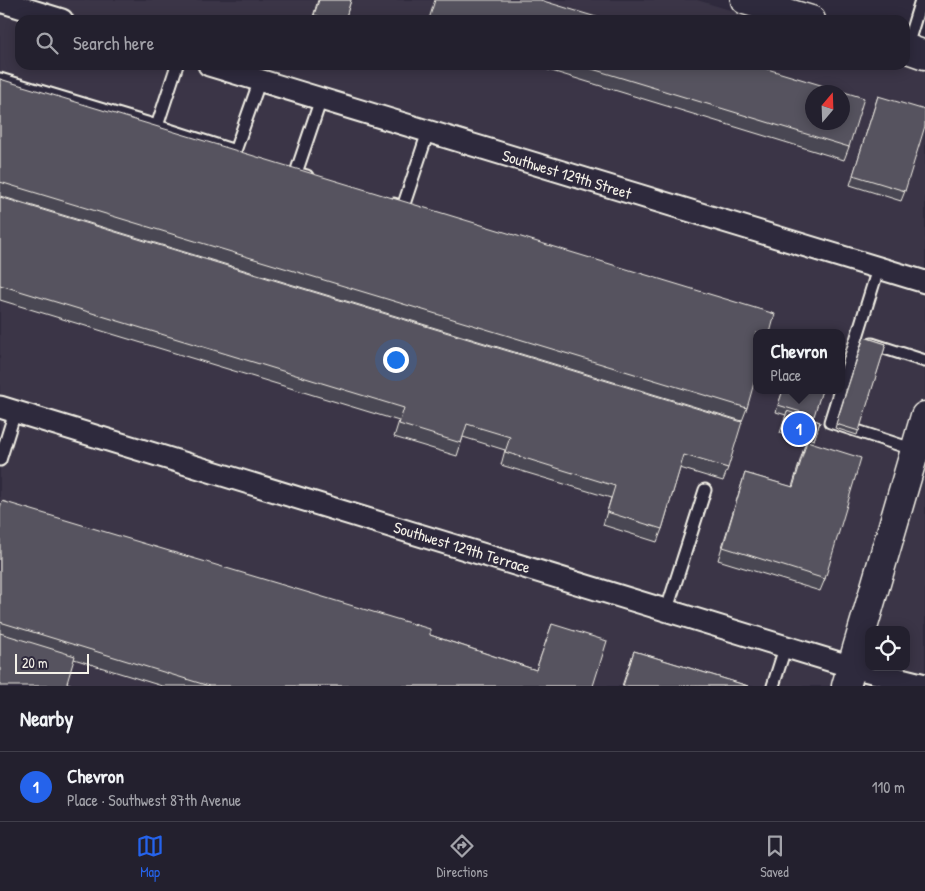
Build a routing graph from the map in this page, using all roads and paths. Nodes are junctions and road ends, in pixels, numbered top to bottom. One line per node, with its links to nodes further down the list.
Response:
1 (745, 0): 5 (main road)
2 (921, 0): 6 (lane)
3 (0, 1): 4 (street)
4 (46, 15)
5 (794, 15)
6 (912, 51)
7 (175, 70): 12 (lane)
8 (226, 70): 10 (street, Southwest 129th Street)
9 (0, 79): 12 (lane)
10 (260, 80): 11 (street, Southwest 129th Street); 12 (lane)
11 (321, 99): 13 (street, Southwest 129th Street); 14 (lane)
12 (157, 126)
13 (428, 132): 15 (lane); 16 (street, Southwest 129th Street)
14 (314, 178)
15 (385, 201)
16 (878, 269): 17 (street, Southwest 129th Street); 18 (lane)
17 (925, 282)
18 (856, 339): 19 (lane); 20 (lane)
19 (925, 361)
20 (845, 375)
21 (839, 394): 24 (lane)
22 (8, 409): 25 (lane); 27 (street, Southwest 129th Terrace)
23 (925, 416): 24 (main road)
24 (915, 450): 29 (main road)
25 (0, 460)
26 (705, 490): 27 (lane)
27 (667, 609): 28 (street, Southwest 129th Terrace)
28 (786, 646): 29 (street, Southwest 129th Terrace); 31 (lane)
29 (849, 676): 30 (street, Southwest 129th Terrace)
30 (925, 685)
31 (773, 686)

